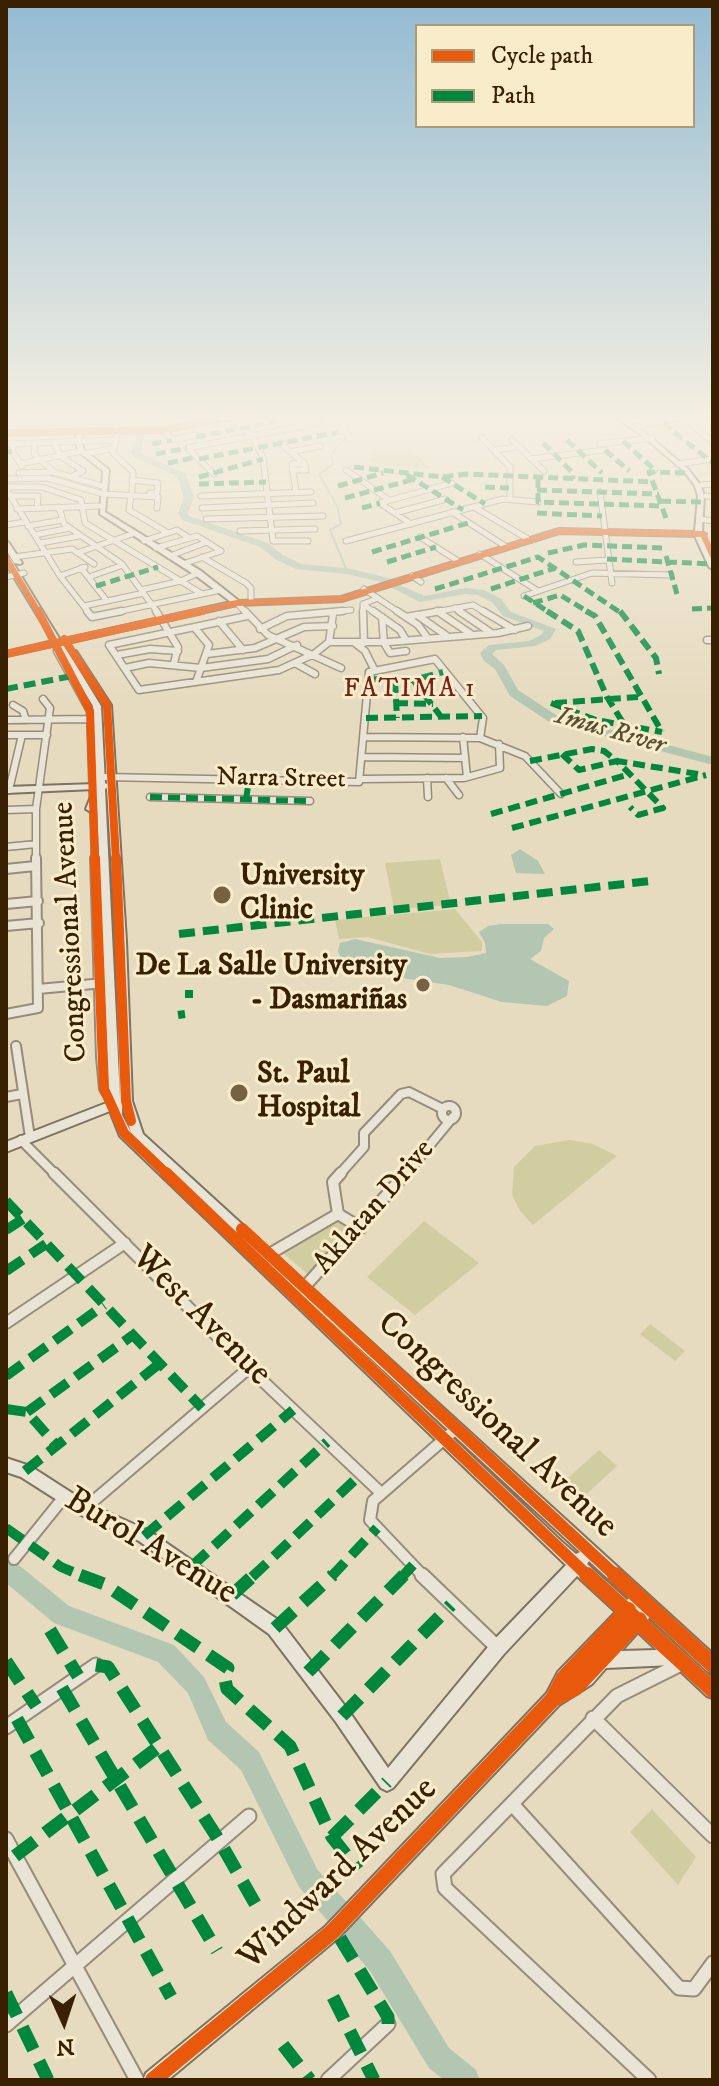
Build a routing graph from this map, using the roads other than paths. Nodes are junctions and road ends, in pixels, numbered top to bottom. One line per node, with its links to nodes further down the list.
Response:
1 (21, 514): 19 (street)
2 (61, 514): 16 (street)
3 (82, 514): 35 (street)
4 (104, 514): 28 (street)
5 (136, 514): 27 (street)
6 (397, 514): 20 (street)
7 (444, 514): 20 (street)
8 (456, 514): 42 (street)
9 (486, 514): 34 (street)
10 (602, 514): 25 (street)
11 (701, 514): 17 (street)
12 (704, 514): 17 (street)
13 (323, 516): 14 (street)
14 (272, 517): 15 (street); 24 (street)
15 (206, 519)
16 (62, 520): 19 (street); 22 (street)
17 (702, 520): 18 (street); 29 (street)
18 (713, 521)
19 (27, 524): 21 (street); 30 (street)
20 (411, 524): 38 (street)
21 (6, 525)
22 (70, 528): 30 (street); 31 (street)
23 (315, 529): 24 (street)
24 (272, 530): 26 (street); 37 (street)
25 (604, 530): 29 (street); 34 (street); 52 (street)
26 (240, 531)
27 (168, 533): 33 (street); 36 (street)
28 (132, 534): 35 (street); 36 (street)
29 (701, 534): 49 (street); 57 (street)
30 (35, 535): 41 (street)
31 (79, 536): 41 (street); 43 (street)
32 (420, 537): 53 (street)
33 (189, 538): 39 (street); 44 (street)
34 (528, 539): 42 (street)
35 (113, 540): 43 (street); 67 (street)
36 (144, 541): 44 (street)
37 (308, 541)
38 (346, 541)
39 (207, 542): 48 (street); 50 (street)
40 (6, 543): 51 (street, Congressional Avenue)
41 (41, 543): 45 (street)
42 (505, 546): 47 (street)
43 (94, 547): 46 (street); 56 (street)
44 (156, 548): 48 (street)
45 (48, 552): 46 (street); 51 (street); 63 (street)
46 (77, 553): 58 (street)
47 (480, 554): 53 (street); 73 (street)
48 (170, 556): 55 (street)
49 (713, 556)
50 (202, 557): 55 (street); 79 (street)
51 (10, 558): 61 (street, Congressional Avenue)
52 (607, 560): 54 (street); 60 (street)
53 (458, 561): 66 (street)
54 (576, 562)
55 (183, 564): 59 (street)
56 (123, 565): 65 (street); 74 (street)
57 (713, 567)
58 (81, 568): 63 (street); 65 (street)
59 (198, 573): 67 (street); 72 (street)
60 (609, 573): 62 (street); 69 (street); 70 (street)
61 (20, 574): 64 (street); 108 (street, Congressional Avenue)
62 (671, 575)
63 (60, 576): 84 (street)
64 (6, 577)
65 (89, 577): 80 (street)
66 (408, 577): 68 (street); 71 (street)
67 (181, 581): 74 (street); 75 (street)
68 (421, 582)
69 (612, 583)
70 (549, 588): 73 (street); 76 (street)
71 (371, 589): 78 (street); 79 (street); 81 (street)
72 (221, 590): 75 (street); 81 (street)
73 (538, 591): 77 (street)
74 (142, 592): 80 (street); 83 (street)
75 (202, 594): 83 (street)
76 (560, 595)
77 (524, 596)
78 (378, 598): 82 (street); 92 (street)
79 (251, 599): 81 (street)
80 (107, 601): 84 (street)
81 (236, 602): 90 (street); 93 (street)
82 (363, 604): 91 (street); 110 (street)
83 (152, 605): 84 (street); 93 (street)
84 (84, 606)
85 (455, 607): 87 (street); 100 (street); 101 (street)
86 (351, 610): 88 (street)
87 (437, 611): 89 (street); 102 (street)
88 (333, 614): 95 (street); 98 (street)
89 (417, 614): 92 (street); 103 (street)
90 (247, 616): 94 (street); 98 (street)
91 (382, 617): 106 (street); 111 (street)
92 (406, 617): 104 (street)
93 (161, 618): 99 (street); 108 (street)
94 (219, 621): 97 (street); 113 (street)
95 (333, 626): 105 (street); 107 (street)
96 (528, 626): 100 (street)
97 (194, 627): 99 (street); 117 (street)
98 (260, 629): 105 (street)
99 (171, 631): 114 (street); 119 (street)
100 (516, 631): 101 (street)
101 (491, 633): 102 (street)
102 (471, 634): 103 (street)
103 (447, 636): 104 (street)
104 (427, 637): 106 (street)
105 (276, 639): 112 (street); 113 (street)
106 (406, 640): 111 (street)
107 (329, 642): 109 (street); 118 (street)
108 (60, 643): 116 (street); 116 (street); 130 (street, Congressional Avenue); 148 (street, Congressional Avenue)
109 (355, 643): 110 (street); 125 (street)
110 (364, 643): 111 (street)
111 (384, 643): 115 (street)
112 (297, 645): 118 (street); 123 (street)
113 (243, 650): 117 (street)
114 (178, 651): 119 (street); 120 (street)
115 (406, 651)
116 (6, 652)
117 (207, 654): 123 (street)
118 (314, 654): 121 (street); 124 (street)
119 (117, 655): 122 (street)
120 (174, 663): 122 (street); 123 (street)
121 (295, 663): 126 (street); 127 (street)
122 (125, 668): 127 (street)
123 (201, 668): 127 (street)
124 (341, 668)
125 (374, 669): 137 (street, Narra Street); 139 (street)
126 (315, 674)
127 (196, 682)
128 (43, 699): 133 (street)
129 (13, 705): 132 (street)
130 (90, 719): 133 (street); 148 (street, Congressional Avenue)
131 (6, 720): 132 (street)
132 (26, 720): 133 (street)
133 (49, 720): 136 (street)
134 (6, 735): 135 (street)
135 (22, 735): 136 (street); 149 (street)
136 (47, 735): 150 (street)
137 (365, 737): 138 (street); 141 (street, Narra Street)
138 (463, 737): 139 (street); 142 (street)
139 (480, 738): 140 (street)
140 (499, 744): 143 (street); 151 (street)
141 (363, 757): 142 (street); 147 (street, Narra Street)
142 (465, 758): 143 (street)
143 (467, 777): 145 (street)
144 (427, 778): 145 (street); 147 (street); 154 (street)
145 (446, 778): 152 (street)
146 (249, 779): 147 (street, Narra Street); 148 (street, Narra Street); 155 (street)
147 (362, 779)
148 (102, 782): 150 (street); 158 (street, Congressional Avenue); 158 (street); 174 (street, Congressional Avenue)
149 (8, 790): 150 (street)
150 (40, 790): 157 (street)
151 (561, 794)
152 (459, 795)
153 (150, 797): 155 (street)
154 (428, 797)
155 (246, 800): 156 (street)
156 (310, 801)
157 (36, 809): 159 (street); 160 (street)
158 (96, 809): 168 (street, Congressional Avenue)
159 (6, 810)
160 (36, 844): 161 (street); 162 (street)
161 (6, 847)
162 (35, 866): 163 (street); 164 (street)
163 (6, 869)
164 (38, 901): 165 (street); 166 (street)
165 (6, 904)
166 (39, 923): 167 (street); 169 (street)
167 (6, 926)
168 (104, 983): 169 (street); 174 (street, Congressional Avenue)
169 (38, 989): 170 (street)
170 (6, 1014)
171 (6, 1052): 172 (street)
172 (22, 1094): 173 (street); 175 (street)
173 (6, 1097)
174 (120, 1102): 175 (street); 180 (street, Congressional Avenue)
175 (26, 1138): 176 (street); 179 (street, West Avenue)
176 (6, 1147)
177 (338, 1214): 178 (street); 178 (street, Aklatan Drive); 180 (street)
178 (361, 1228): 181 (street, Aklatan Drive)
179 (125, 1243): 182 (street); 183 (street, West Avenue)
180 (264, 1258): 181 (street, Congressional Avenue)
181 (299, 1292): 184 (street, Congressional Avenue)
182 (6, 1323)
183 (249, 1368): 186 (street, West Avenue); 188 (street)
184 (451, 1434): 186 (street); 189 (street, Congressional Avenue); 191 (street, Congressional Avenue)
185 (6, 1465): 187 (street, Burol Avenue)
186 (380, 1492): 194 (street)
187 (64, 1497): 188 (street, Burol Avenue); 190 (street)
188 (84, 1509): 194 (street, Burol Avenue)
189 (590, 1551): 191 (street, Burol Avenue); 192 (street, Congressional Avenue)
190 (14, 1559)
191 (577, 1564): 193 (street, Congressional Avenue); 194 (street, Burol Avenue)
192 (645, 1602): 193 (street, Windward Avenue); 198 (street, Congressional Avenue)
193 (634, 1615): 195 (street, Windward Avenue); 196 (street, Congressional Avenue); 200 (street, Windward Avenue)
194 (498, 1648)
195 (604, 1660): 196 (street); 200 (street, Windward Avenue)
196 (681, 1660): 199 (street, Congressional Avenue); 201 (street)
197 (96, 1665): 202 (street)
198 (713, 1665)
199 (713, 1690)
200 (553, 1699): 212 (street, Windward Avenue)
201 (593, 1718): 203 (street); 205 (street)
202 (6, 1727)
203 (512, 1804): 208 (street); 214 (street)
204 (249, 1816): 207 (street)
205 (713, 1836)
206 (6, 1839): 207 (street)
207 (76, 1963): 210 (street); 211 (street)
208 (713, 1963)
209 (388, 2024): 213 (street)
210 (6, 2025)
211 (137, 2080)
212 (153, 2080)
213 (328, 2080)
214 (649, 2080)

